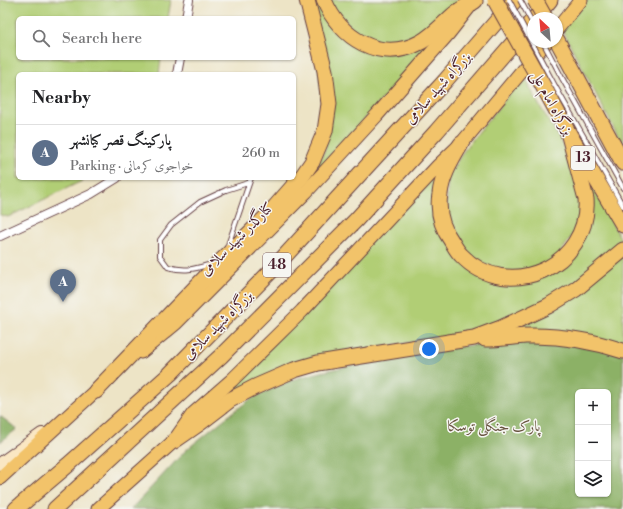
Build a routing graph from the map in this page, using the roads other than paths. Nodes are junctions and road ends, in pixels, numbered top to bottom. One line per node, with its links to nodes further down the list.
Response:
1 (189, 0): 15 (street)
2 (307, 0): 35 (highway)
3 (324, 0): 4 (highway)
4 (475, 0): 38 (main road, کنارگذر شهید سلامی)
5 (495, 0): 23 (highway, بزرگراه امام علی / 13, bridge)
6 (509, 0): 23 (lane, bridge)
7 (515, 0): 43 (highway, بزرگراه شهید سلامی / 48)
8 (520, 0): 14 (lane, bridge)
9 (535, 0): 13 (highway, bridge)
10 (550, 0): 12 (highway, بزرگراه شهید سلامی / 48)
11 (581, 0): 16 (main road)
12 (540, 12)
13 (542, 12)
14 (527, 13)
15 (186, 16)
16 (563, 22)
17 (527, 27): 44 (highway, بزرگراه شهید سلامی / 48)
18 (541, 48): 25 (main road)
19 (545, 48): 30 (lane, bridge)
20 (561, 48): 26 (highway, 13)
21 (180, 60): 22 (street)
22 (177, 72)
23 (551, 89): 24 (highway, بزرگراه امام علی / 13); 31 (lane)
24 (568, 132): 25 (highway); 32 (highway, بزرگراه امام علی / 13)
25 (461, 144): 40 (main road)
26 (623, 163)
27 (115, 180): 33 (street)
28 (250, 180): 29 (lane)
29 (248, 183): 35 (lane); 35 (lane)
30 (623, 188)
31 (623, 206)
32 (622, 223)
33 (0, 236)
34 (623, 250): 36 (highway)
35 (222, 260): 38 (highway)
36 (474, 338): 37 (highway); 40 (highway)
37 (623, 351)
38 (96, 391): 39 (main road, کنارگذر شهید سلامی)
39 (71, 414): 41 (main road); 42 (main road, کنارگذر شهید سلامی)
40 (174, 441): 45 (main road)
41 (0, 464)
42 (0, 478)
43 (16, 509)
44 (55, 509)
45 (98, 509)

